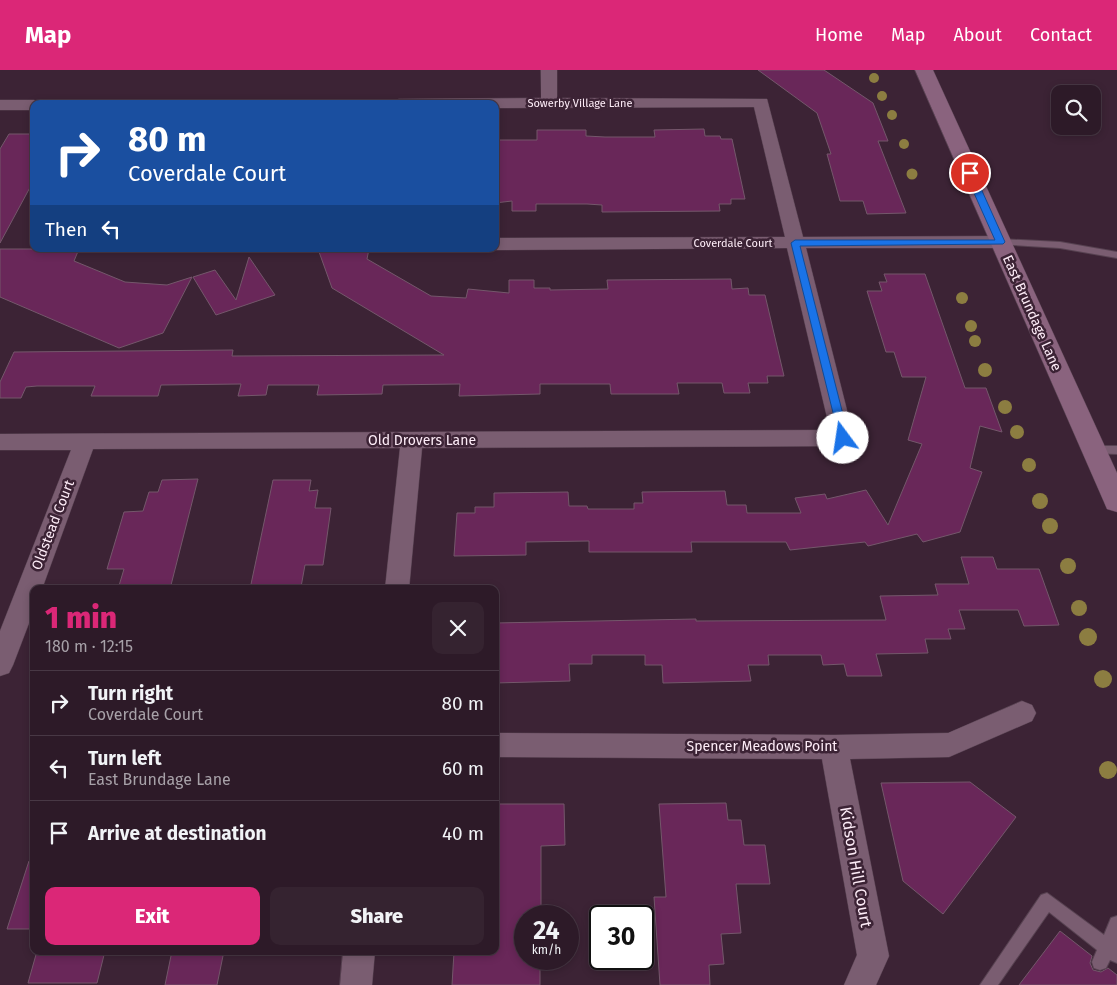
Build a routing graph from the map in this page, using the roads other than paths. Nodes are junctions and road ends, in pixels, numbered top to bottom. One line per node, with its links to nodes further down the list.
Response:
1 (549, 70): 4 (street)
2 (924, 70): 7 (main road, East Brundage Lane)
3 (499, 103): 4 (street, Sowerby Village Lane)
4 (548, 103): 8 (street, Sowerby Village Lane)
5 (0, 105): 6 (street)
6 (30, 105)
7 (1000, 242): 8 (street, Coverdale Court); 10 (lane); 14 (main road, East Brundage Lane)
8 (795, 243): 9 (street, Coverdale Court); 11 (street, Old Drovers Lane)
9 (499, 244)
10 (1117, 255)
11 (412, 440): 13 (street, Old Drovers Lane); 18 (street)
12 (0, 442): 13 (street, Old Drovers Lane)
13 (85, 442): 17 (street, Oldstead Court)
14 (1094, 450): 15 (lane); 16 (main road, East Brundage Lane)
15 (1117, 450)
16 (1117, 502)
17 (30, 585)
18 (397, 585)
19 (30, 586): 20 (street, Oldstead Court)
20 (0, 664)
21 (1022, 713): 23 (street, Spencer Meadows Point)
22 (499, 745): 23 (street, Spencer Meadows Point)
23 (834, 747): 28 (street, Kidson Hill Court)
24 (1117, 924): 26 (lane)
25 (359, 955): 27 (street)
26 (1108, 955): 29 (lane)
27 (356, 985)
28 (860, 985)
29 (988, 985)

